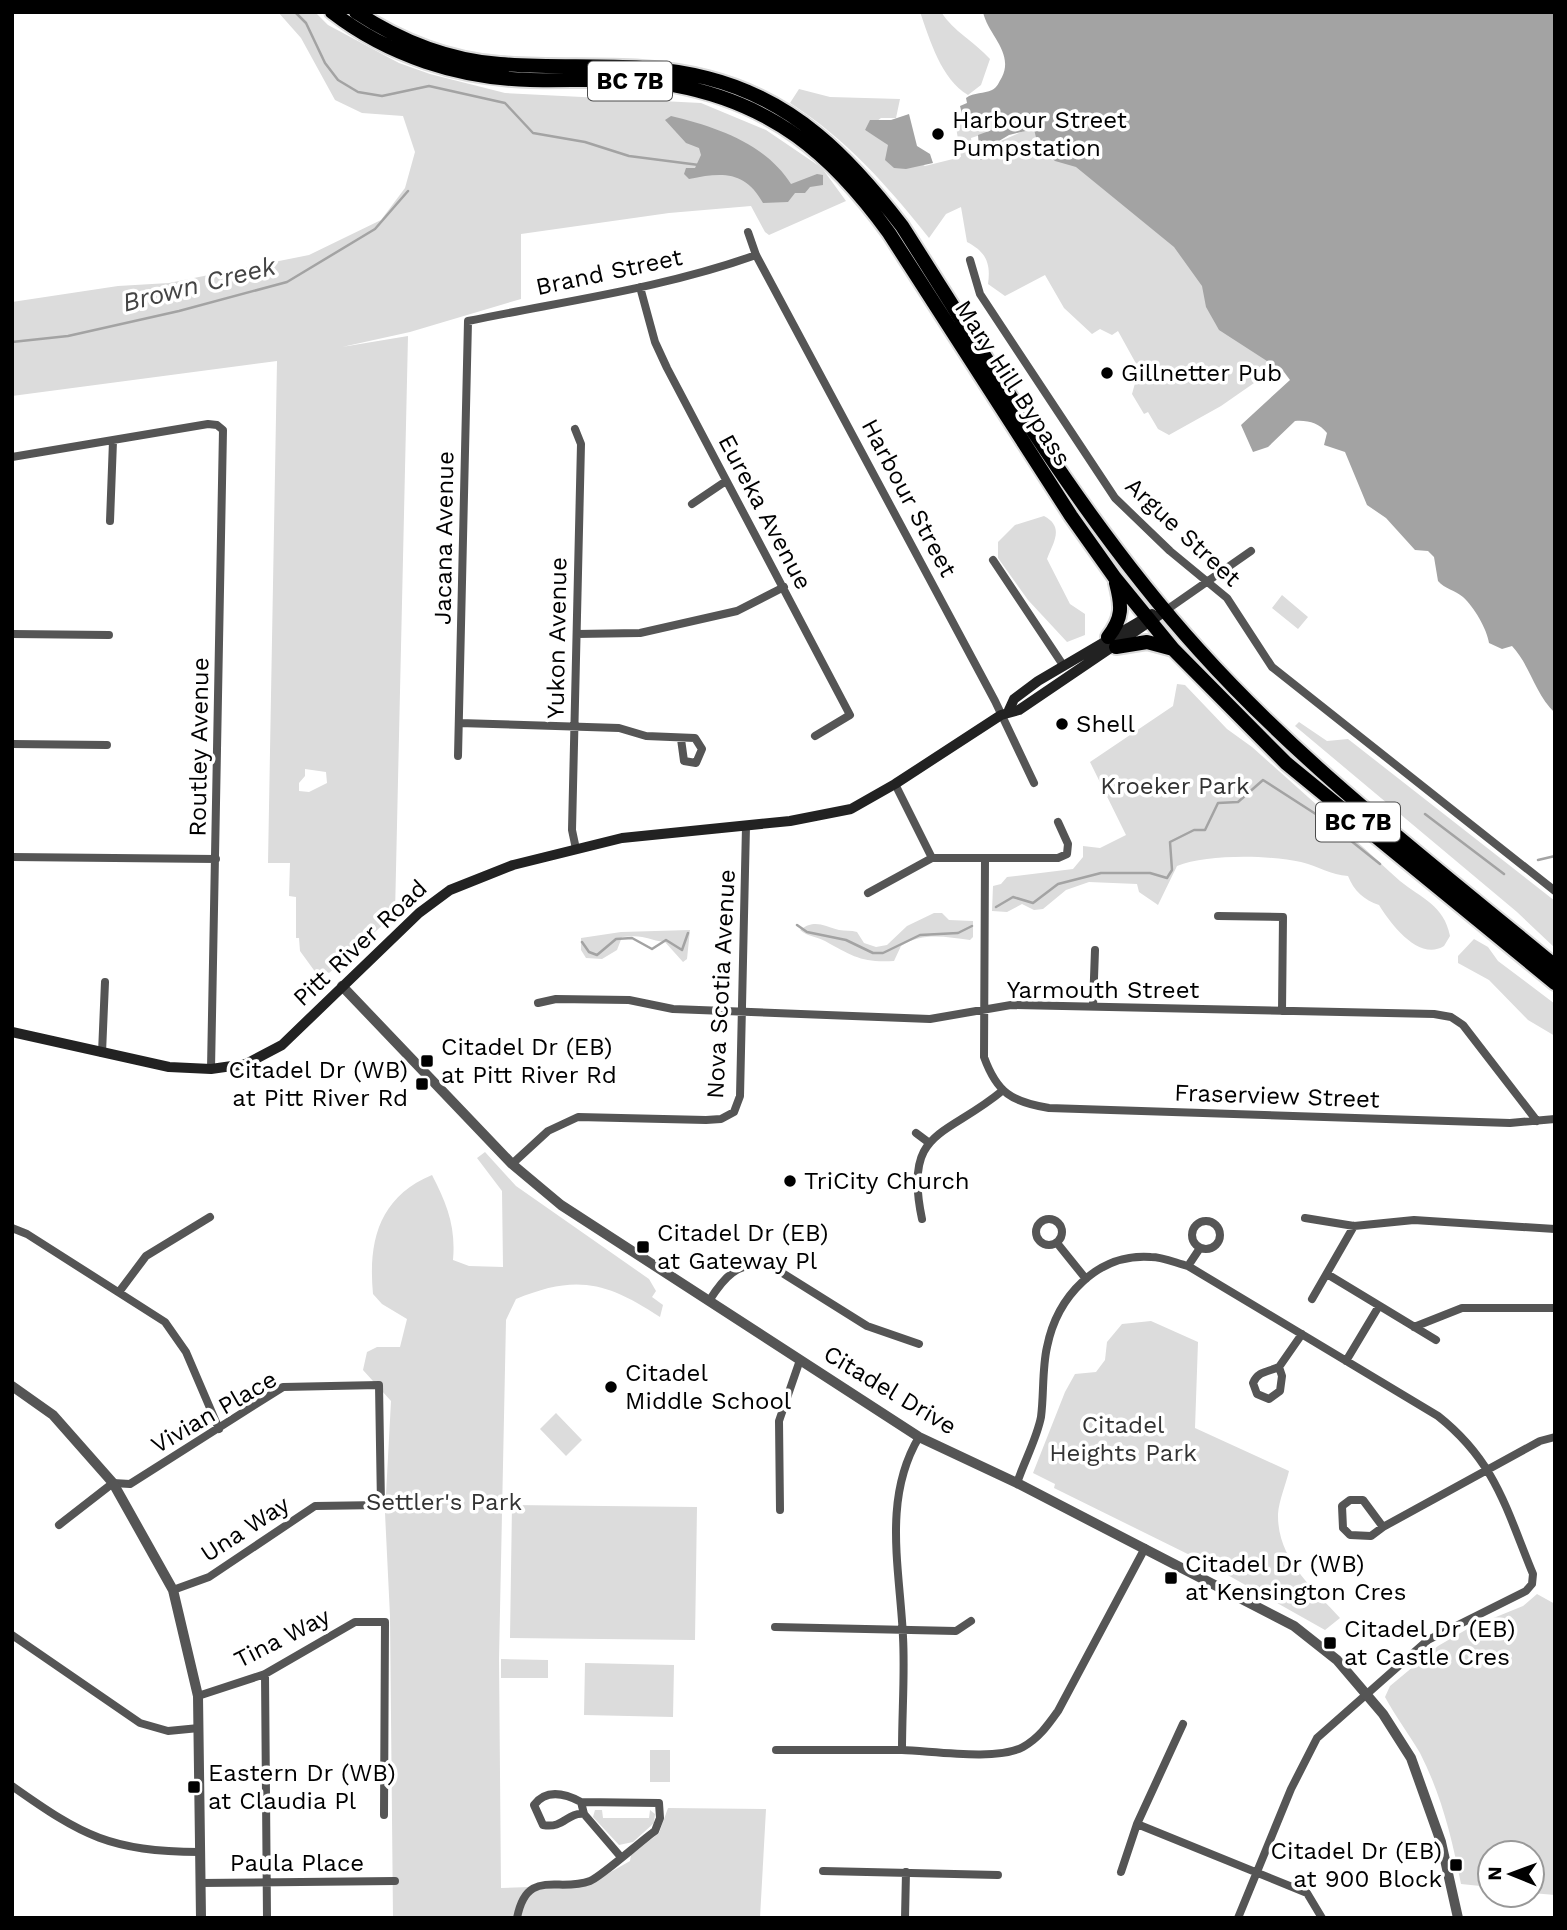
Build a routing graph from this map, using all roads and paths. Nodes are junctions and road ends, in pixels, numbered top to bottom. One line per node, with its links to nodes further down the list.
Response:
1 (332, 12): 16 (highway, Mary Hill Bypass / BC 7B)
2 (356, 12): 19 (highway, Mary Hill Bypass / BC 7B)
3 (748, 232): 4 (street, Harbour Street)
4 (756, 255): 6 (street, Brand Street); 28 (street, Harbour Street)
5 (970, 260): 17 (street, Argue Street)
6 (640, 287): 7 (street, Brand Street); 11 (street, Eureka Avenue)
7 (468, 321): 29 (street, Jacana Avenue)
8 (575, 429): 22 (street, Yukon Avenue)
9 (113, 440): 10 (street); 13 (street); 44 (street, Routley Avenue)
10 (12, 457)
11 (726, 481): 12 (street); 18 (street, Eureka Avenue)
12 (692, 504)
13 (110, 521)
14 (1251, 551): 17 (street, Pitt River Road)
15 (993, 560): 26 (street)
16 (1115, 578): 20 (highway, Mary Hill Bypass / BC 7B); 24 (highway)
17 (1207, 582): 19 (street, Pitt River Road); 45 (street, Argue Street)
18 (784, 587): 22 (street); 31 (street, Eureka Avenue)
19 (1165, 611): 20 (main road, Pitt River Road); 49 (highway, Mary Hill Bypass / BC 7B)
20 (1148, 619): 24 (main road, Pitt River Road); 25 (highway, Mary Hill Bypass / BC 7B)
21 (12, 634): 23 (street)
22 (577, 634): 30 (street, Yukon Avenue)
23 (109, 635)
24 (1112, 642): 25 (highway); 26 (main road, Pitt River Road); 27 (main road, Pitt River Road)
25 (1173, 649): 51 (highway, Mary Hill Bypass / BC 7B)
26 (1063, 665): 27 (main road); 28 (main road, Pitt River Road)
27 (1061, 682): 28 (main road, Pitt River Road)
28 (1005, 713): 36 (street, Harbour Street); 37 (main road, Pitt River Road)
29 (459, 723): 30 (street); 35 (street, Jacana Avenue)
30 (575, 726): 32 (street); 40 (street, Yukon Avenue)
31 (815, 736)
32 (681, 739)
33 (12, 744): 34 (street)
34 (107, 745)
35 (458, 756)
36 (1034, 783)
37 (895, 784): 39 (main road, Pitt River Road); 42 (street)
38 (1058, 822): 43 (street)
39 (746, 827): 40 (main road, Pitt River Road); 55 (street, Nova Scotia Avenue)
40 (576, 849): 52 (main road, Pitt River Road)
41 (12, 857): 44 (street)
42 (932, 858): 43 (street); 46 (street)
43 (985, 858): 57 (street)
44 (216, 859): 60 (street, Routley Avenue)
45 (1555, 891)
46 (868, 892)
47 (1218, 916): 56 (street)
48 (1094, 950): 54 (street)
49 (1555, 966)
50 (105, 982): 59 (street)
51 (1555, 983)
52 (342, 986): 60 (main road, Pitt River Road); 66 (street, Citadel Drive)
53 (538, 1003): 55 (street, Yarmouth Street)
54 (1093, 1006): 56 (street, Yarmouth Street); 57 (street, Yarmouth Street)
55 (743, 1010): 57 (street, Yarmouth Street); 66 (street, Nova Scotia Avenue)
56 (1282, 1011): 63 (street, Yarmouth Street)
57 (984, 1012): 61 (street)
58 (12, 1032): 59 (main road, Pitt River Road)
59 (102, 1053): 60 (main road, Pitt River Road)
60 (211, 1069)
61 (1002, 1091): 63 (street, Fraserview Street); 65 (street)
62 (1555, 1119): 63 (street, Fraserview Street)
63 (1537, 1121)
64 (916, 1133): 65 (street)
65 (928, 1142): 69 (street)
66 (512, 1164): 80 (street, Citadel Drive)
67 (210, 1217): 78 (street)
68 (1305, 1218): 70 (street)
69 (922, 1219)
70 (1354, 1226): 72 (street); 76 (street)
71 (12, 1228): 78 (street)
72 (1555, 1229)
73 (1057, 1243): 77 (street)
74 (1200, 1248): 75 (street)
75 (1188, 1266): 77 (street); 84 (street)
76 (1326, 1274): 79 (street); 81 (street)
77 (1086, 1279): 96 (street)
78 (119, 1292): 91 (street)
79 (1312, 1299)
80 (709, 1301): 86 (street); 87 (street, Citadel Drive)
81 (1379, 1306): 83 (street); 88 (street)
82 (1555, 1308): 83 (street)
83 (1414, 1327): 85 (street)
84 (1302, 1334): 88 (street); 89 (street)
85 (1436, 1340)
86 (919, 1344)
87 (800, 1360): 92 (street, Citadel Drive); 98 (street)
88 (1346, 1361): 94 (street)
89 (1279, 1367)
90 (12, 1386): 95 (street)
91 (219, 1429): 95 (street, Vivian Place); 97 (street, Vivian Place)
92 (919, 1437): 96 (street, Citadel Drive); 105 (street)
93 (1555, 1437): 94 (street)
94 (1490, 1470): 100 (street); 108 (street)
95 (114, 1483): 99 (street); 102 (street)
96 (1017, 1483): 101 (street, Citadel Drive)
97 (382, 1505): 102 (street, Una Way)
98 (780, 1510)
99 (59, 1525)
100 (1383, 1527): 100 (street)
101 (1145, 1548): 108 (street, Citadel Drive); 113 (street)
102 (173, 1590): 109 (street)
103 (971, 1621): 105 (street)
104 (775, 1627): 105 (street)
105 (902, 1630): 113 (street)
106 (12, 1635): 111 (street)
107 (265, 1674): 109 (street, Tina Way); 117 (street, Tina Way); 128 (street)
108 (1364, 1693): 122 (street); 135 (street, Citadel Drive)
109 (198, 1696): 111 (street)
110 (1183, 1724): 118 (street)
111 (199, 1728): 119 (street)
112 (776, 1750): 113 (street)
113 (902, 1750)
114 (12, 1786): 119 (street)
115 (581, 1802): 116 (street); 116 (street); 120 (street)
116 (584, 1814): 120 (street)
117 (384, 1815)
118 (1137, 1824): 122 (street); 124 (street)
119 (200, 1852): 127 (street)
120 (620, 1856): 131 (street)
121 (823, 1871): 123 (street)
122 (1258, 1871): 133 (street); 134 (street)
123 (906, 1872): 125 (street); 132 (street)
124 (1121, 1872)
125 (998, 1875)
126 (395, 1881): 128 (street, Paula Place)
127 (200, 1883): 128 (street, Paula Place); 129 (street)
128 (266, 1884): 130 (street)
129 (201, 1918)
130 (267, 1918)
131 (517, 1918)
132 (905, 1918)
133 (1238, 1918)
134 (1322, 1918)
135 (1458, 1918)

